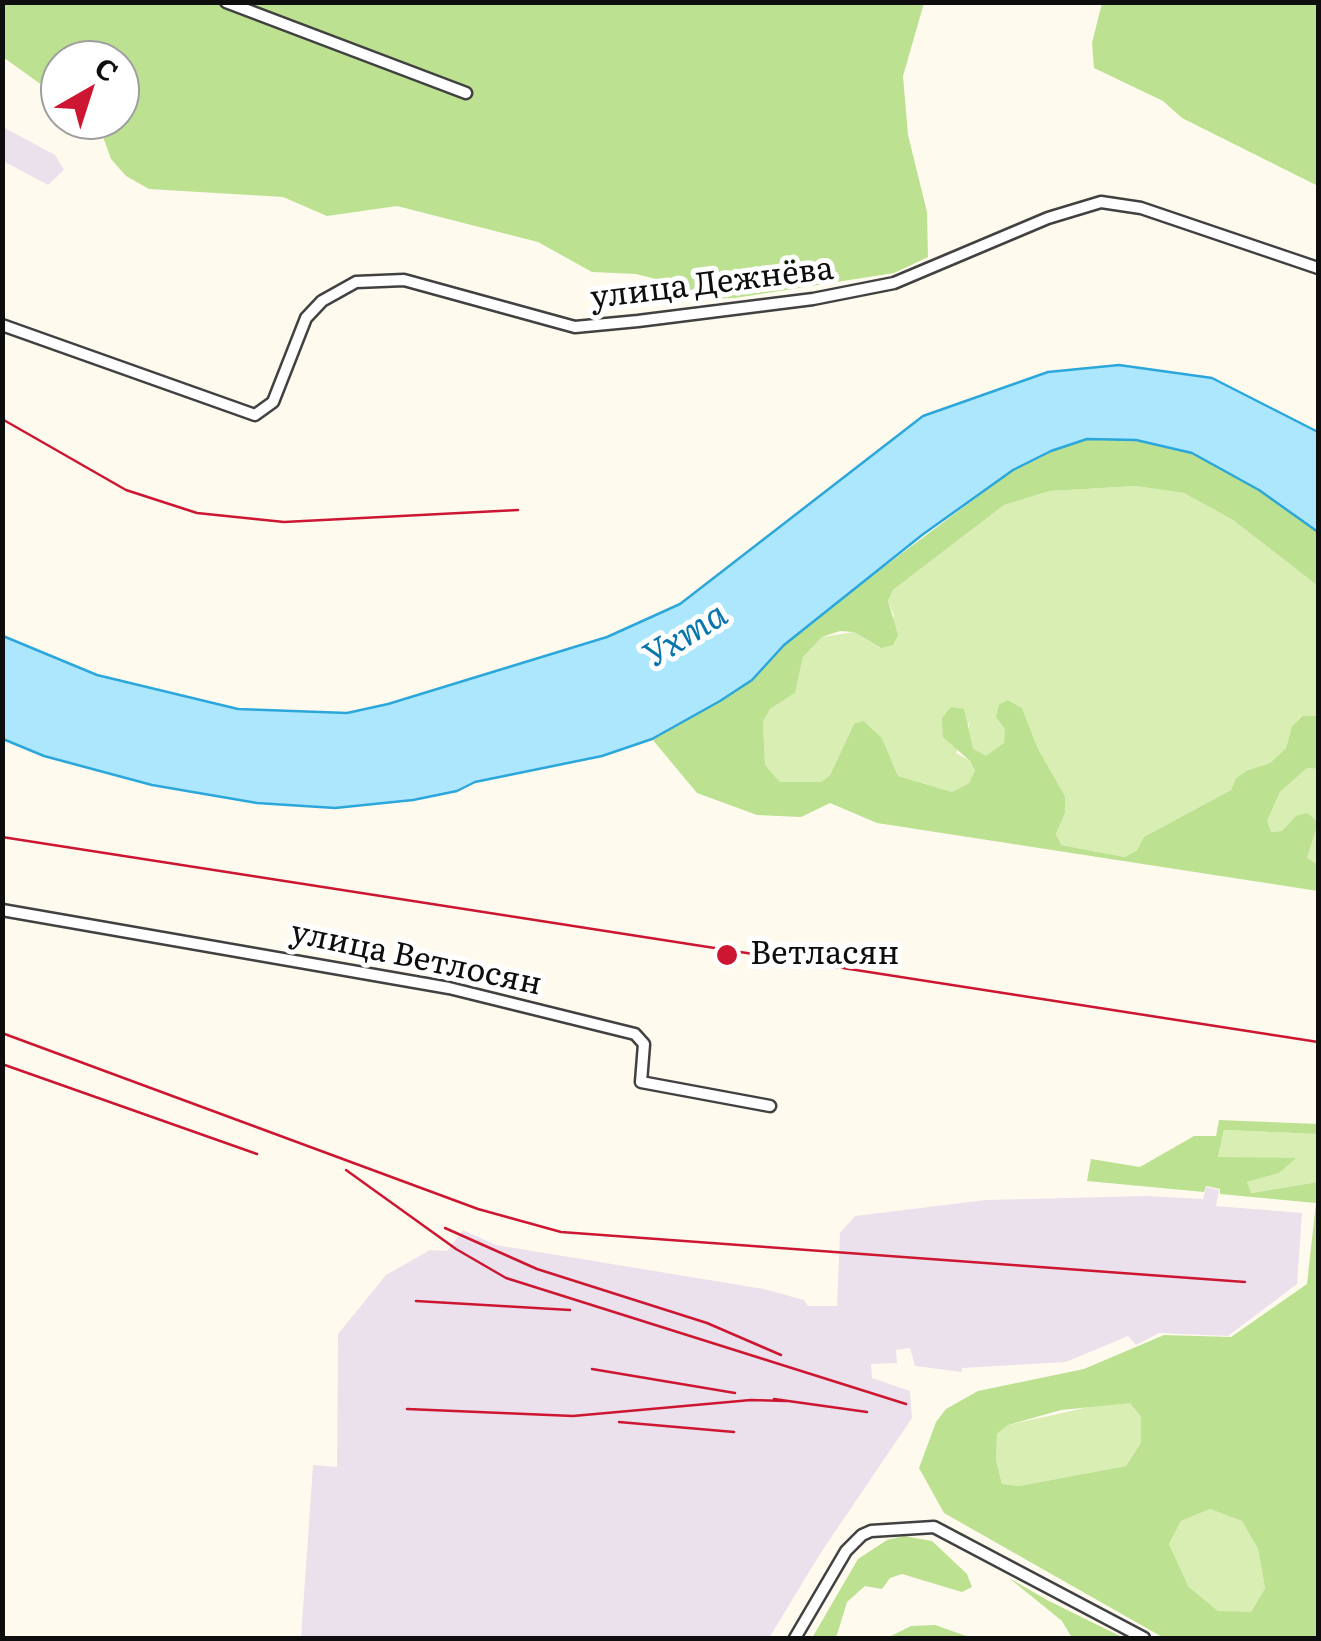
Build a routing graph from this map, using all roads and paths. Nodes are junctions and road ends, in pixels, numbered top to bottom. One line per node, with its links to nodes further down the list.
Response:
1 (226, 2): 2 (street)
2 (466, 93)
3 (1318, 268): 4 (street, улица Дежнёва)
4 (2, 325)
5 (2, 910): 6 (street, улица Ветлосян)
6 (770, 1106)
7 (795, 1638): 8 (street)
8 (1144, 1638)

